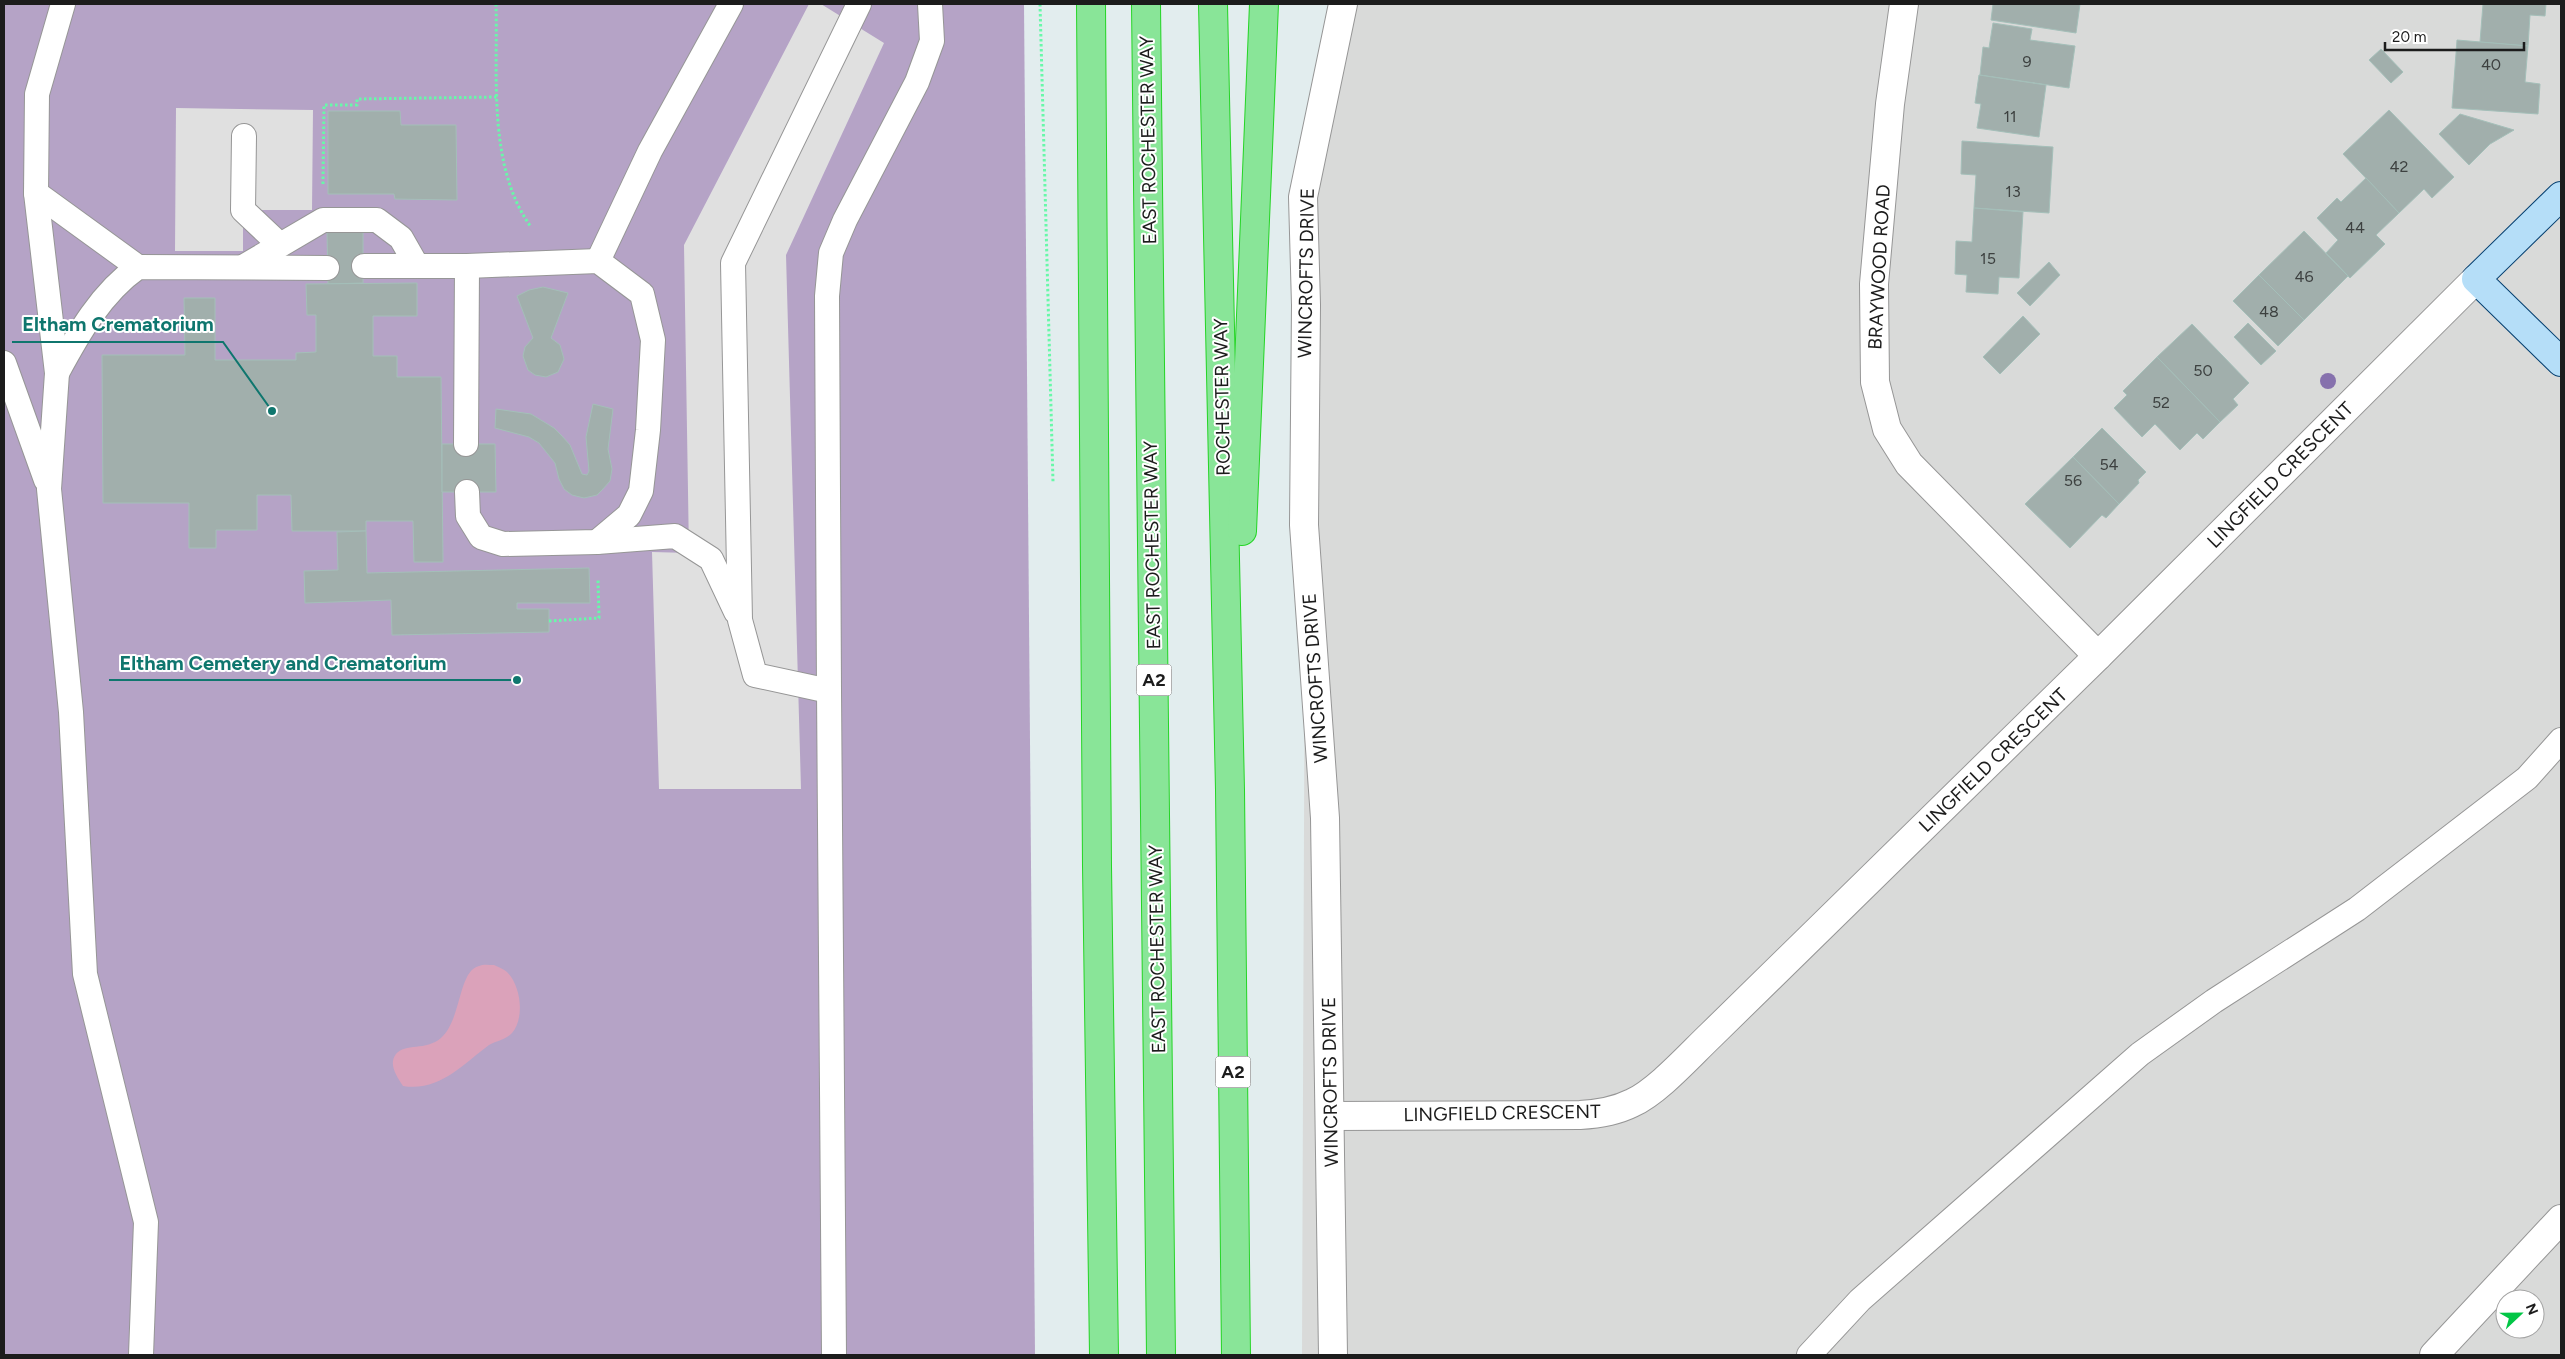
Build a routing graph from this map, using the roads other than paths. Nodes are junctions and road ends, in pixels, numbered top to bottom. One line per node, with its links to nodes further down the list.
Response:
1 (63, 4): 12 (lane)
2 (731, 4): 15 (lane)
3 (859, 4): 30 (lane)
4 (930, 4): 32 (lane)
5 (1092, 4): 39 (highway)
6 (1146, 4): 40 (highway, EAST ROCHESTER WAY / A2)
7 (1213, 4): 34 (highway, ROCHESTER WAY / A2)
8 (1264, 4): 34 (highway, A2)
9 (1343, 4): 35 (street, WINCROFTS DRIVE)
10 (1904, 4): 31 (street, BRAYWOOD ROAD)
11 (244, 136): 14 (lane)
12 (36, 193): 20 (lane); 25 (lane)
13 (2561, 196): 22 (street, LINGFIELD CRESCENT)
14 (279, 244): 17 (lane); 19 (lane)
15 (598, 261): 18 (lane); 29 (lane)
16 (364, 266): 17 (lane)
17 (417, 266): 18 (lane)
18 (467, 266): 26 (lane)
19 (243, 267): 20 (lane); 21 (lane)
20 (138, 268): 25 (lane)
21 (327, 268)
22 (2476, 279): 23 (street); 31 (street, LINGFIELD CRESCENT)
23 (2561, 362)
24 (4, 364): 27 (lane)
25 (57, 373): 27 (lane)
26 (466, 444)
27 (50, 489): 37 (lane)
28 (468, 492): 29 (lane)
29 (597, 542): 30 (lane)
30 (740, 620): 32 (lane)
31 (2098, 656): 35 (street, LINGFIELD CRESCENT)
32 (829, 691): 38 (lane)
33 (2561, 740): 43 (lane)
34 (1230, 790): 41 (highway, A2)
35 (1332, 1116): 42 (street, WINCROFTS DRIVE)
36 (2561, 1219): 44 (street)
37 (141, 1355)
38 (834, 1355)
39 (1104, 1355)
40 (1161, 1355)
41 (1236, 1355)
42 (1334, 1355)
43 (1809, 1355)
44 (2434, 1355)

